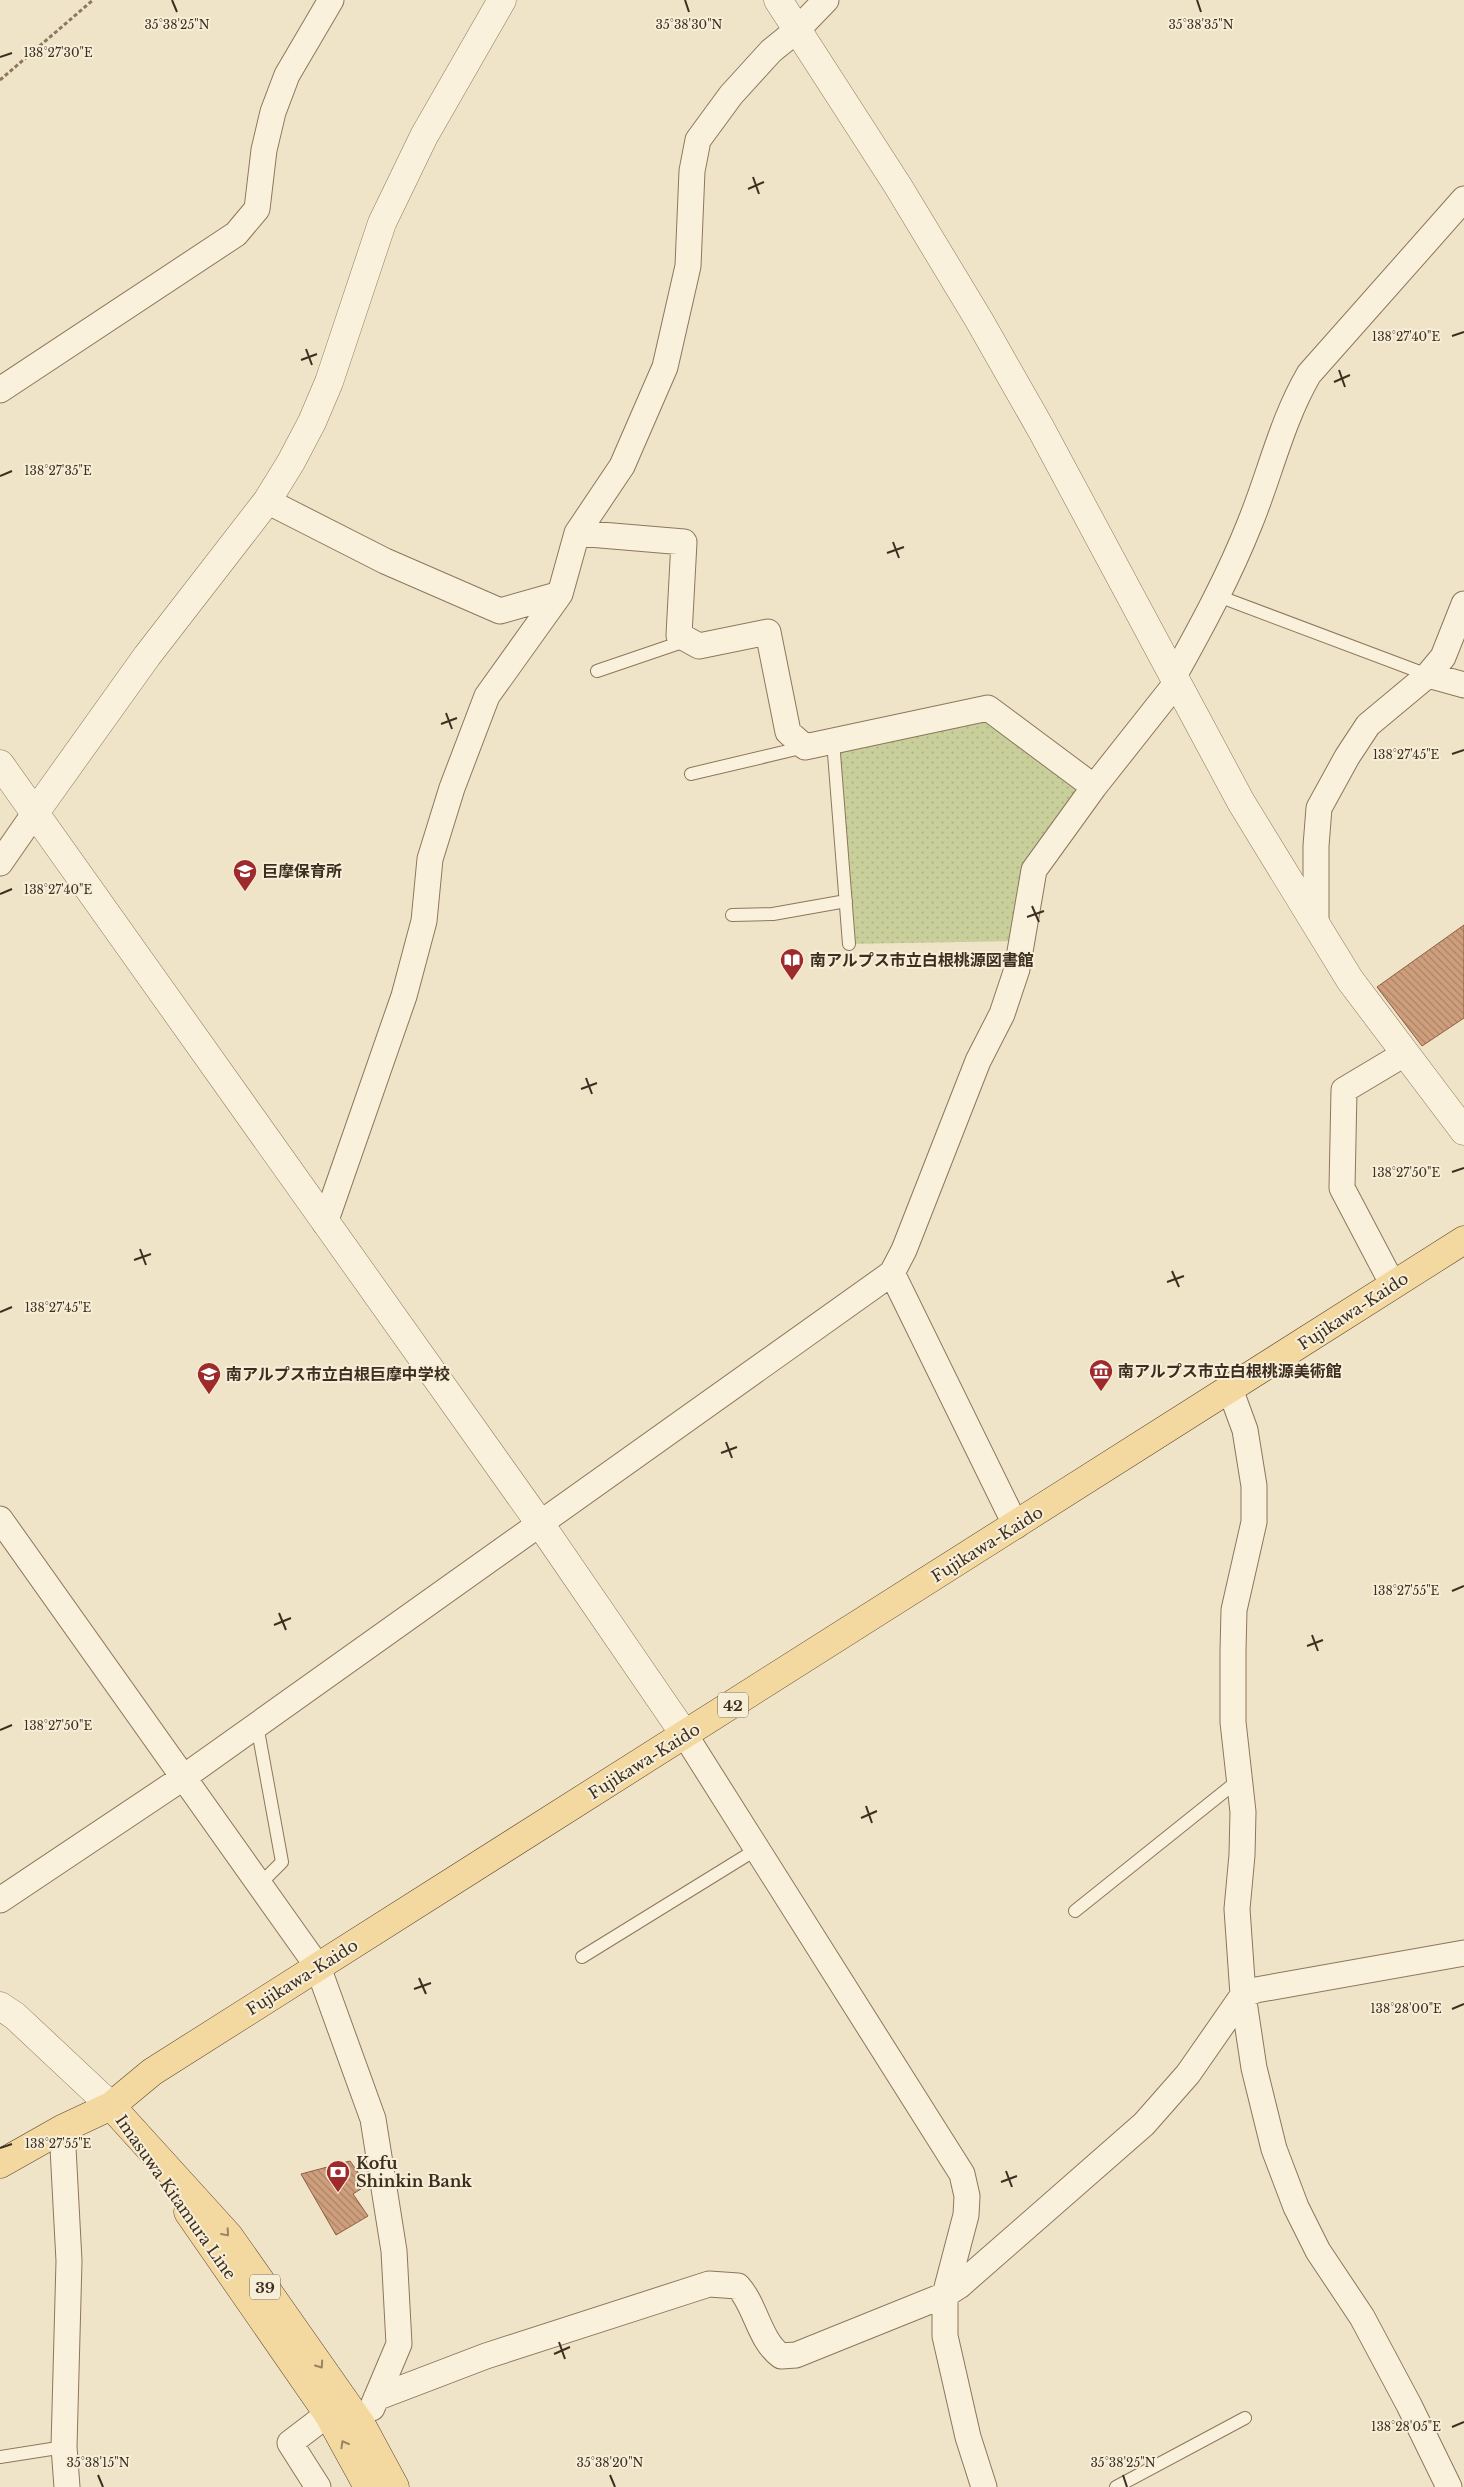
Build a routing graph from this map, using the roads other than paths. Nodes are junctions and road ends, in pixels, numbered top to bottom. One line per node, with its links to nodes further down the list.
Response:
1 (331, 0): 7 (street)
2 (502, 0): 8 (street)
3 (778, 0): 5 (street)
4 (826, 0): 5 (street)
5 (796, 30): 9 (street); 16 (street)
6 (1464, 199): 11 (street)
7 (0, 390)
8 (267, 501): 10 (street); 23 (street)
9 (577, 533): 10 (street); 13 (street)
10 (560, 594): 31 (street)
11 (1218, 596): 15 (lane); 16 (street)
12 (1464, 604): 15 (street)
13 (688, 640): 14 (lane); 19 (street)
14 (597, 671)
15 (1428, 675): 17 (street); 27 (street)
16 (1175, 679): 22 (street); 27 (street)
17 (1464, 685)
18 (833, 741): 19 (street); 22 (street); 25 (lane)
19 (805, 747): 21 (lane)
20 (0, 764): 23 (street)
21 (691, 774)
22 (1094, 787): 33 (street)
23 (34, 814): 24 (street); 31 (street)
24 (0, 863)
25 (846, 901): 26 (lane); 28 (lane)
26 (732, 915)
27 (1316, 924): 29 (street)
28 (850, 944)
29 (1406, 1054): 30 (street); 34 (street)
30 (1464, 1131)
31 (326, 1223): 37 (street)
32 (1464, 1240): 34 (main road, Fujikawa-Kaido / 42)
33 (892, 1273): 37 (street); 38 (street)
34 (1393, 1285): 35 (main road, Fujikawa-Kaido / 42)
35 (1230, 1389): 38 (main road, Fujikawa-Kaido / 42); 42 (street)
36 (0, 1519): 41 (street)
37 (541, 1525): 39 (street); 40 (street)
38 (1016, 1526): 40 (main road, Fujikawa-Kaido / 42)
39 (257, 1726): 41 (street); 44 (lane)
40 (685, 1735): 43 (street); 49 (main road, Fujikawa-Kaido / 42)
41 (184, 1777): 44 (street); 45 (street)
42 (1240, 1780): 46 (lane); 50 (street)
43 (757, 1848): 48 (lane); 55 (street)
44 (259, 1885): 49 (street)
45 (0, 1900)
46 (1075, 1911)
47 (1464, 1953): 50 (street)
48 (582, 1957)
49 (318, 1967): 52 (main road, Fujikawa-Kaido / 42); 56 (street)
50 (1243, 1995): 55 (street); 68 (street)
51 (0, 2006): 52 (street)
52 (111, 2106): 53 (main road, Fujikawa-Kaido / 42); 57 (main road, Imasuwa Kitamura Line / 39); 59 (main road, Imasuwa Kitamura Line / 39, one-way to 59)
53 (62, 2129): 54 (main road, Fujikawa-Kaido / 42); 60 (street)
54 (0, 2164)
55 (945, 2295): 56 (street); 66 (street)
56 (376, 2398): 59 (street)
57 (328, 2414): 63 (street); 64 (main road, Imasuwa Kitamura Line / 39, one-way to 57)
58 (1245, 2418): 67 (lane)
59 (361, 2424): 65 (main road, Imasuwa Kitamura Line / 39)
60 (64, 2447): 61 (lane); 62 (street)
61 (0, 2457)
62 (67, 2487)
63 (318, 2487)
64 (368, 2487)
65 (395, 2487)
66 (984, 2487)
67 (1116, 2487)
68 (1448, 2487)

